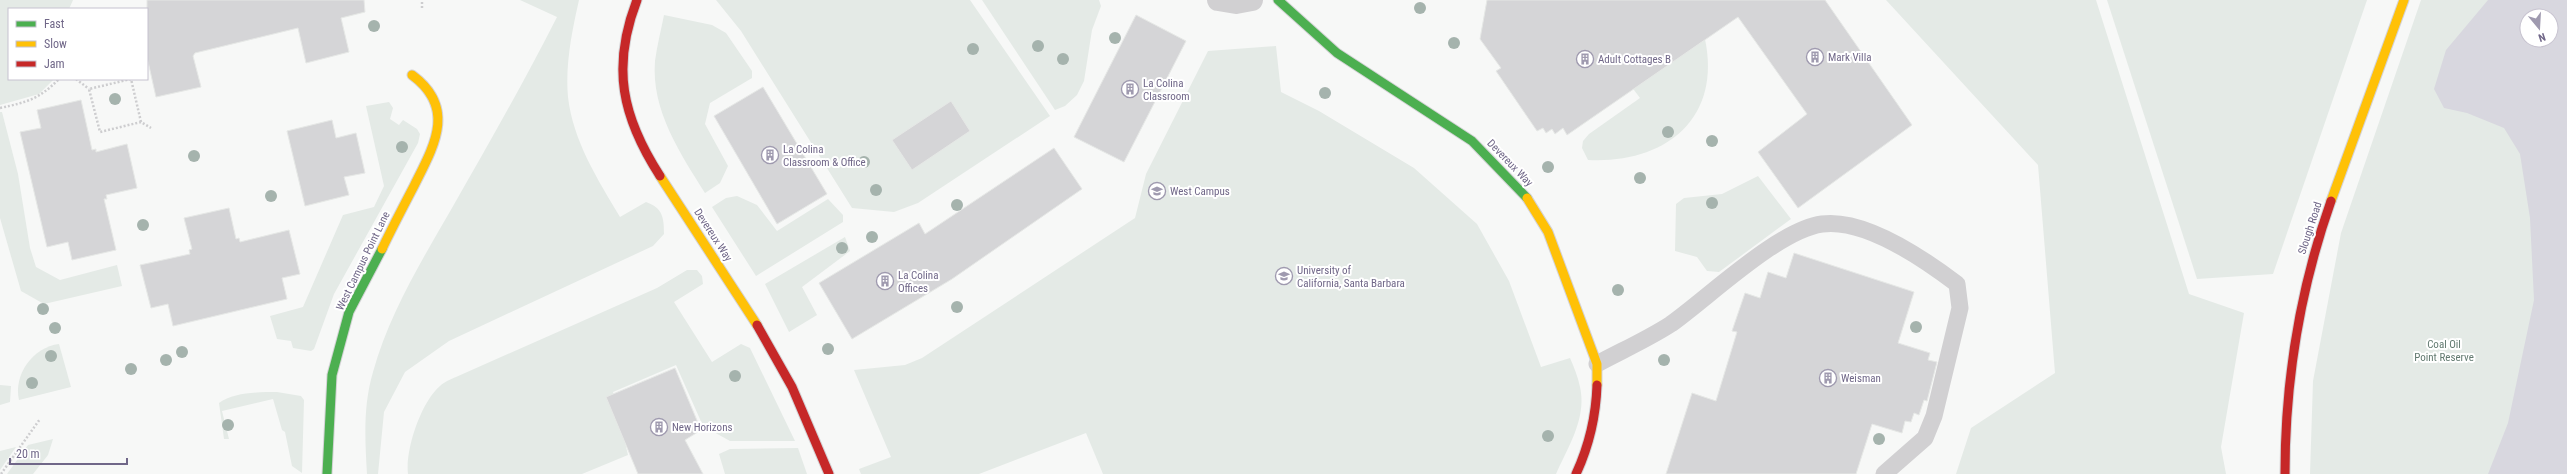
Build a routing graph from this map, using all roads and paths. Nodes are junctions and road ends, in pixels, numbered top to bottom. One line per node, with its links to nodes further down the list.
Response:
1 (422, 0): 7 (path)
2 (637, 0): 21 (street, Devereux Way)
3 (1218, 0): 4 (street)
4 (1252, 0)
5 (1278, 0): 17 (street, Devereux Way)
6 (2404, 0): 24 (street, Slough Road)
7 (422, 8)
8 (412, 75): 20 (street, West Campus Point Lane)
9 (58, 80): 14 (path)
10 (77, 80): 13 (path)
11 (127, 80): 13 (path)
12 (131, 80): 15 (path)
13 (89, 90): 15 (path)
14 (0, 108)
15 (141, 122): 16 (path)
16 (151, 128)
17 (1597, 364): 22 (street, Devereux Way); 23 (lane)
18 (40, 419): 19 (path)
19 (1, 474)
20 (327, 474)
21 (829, 474)
22 (1576, 474)
23 (1884, 474)
24 (2285, 474)

